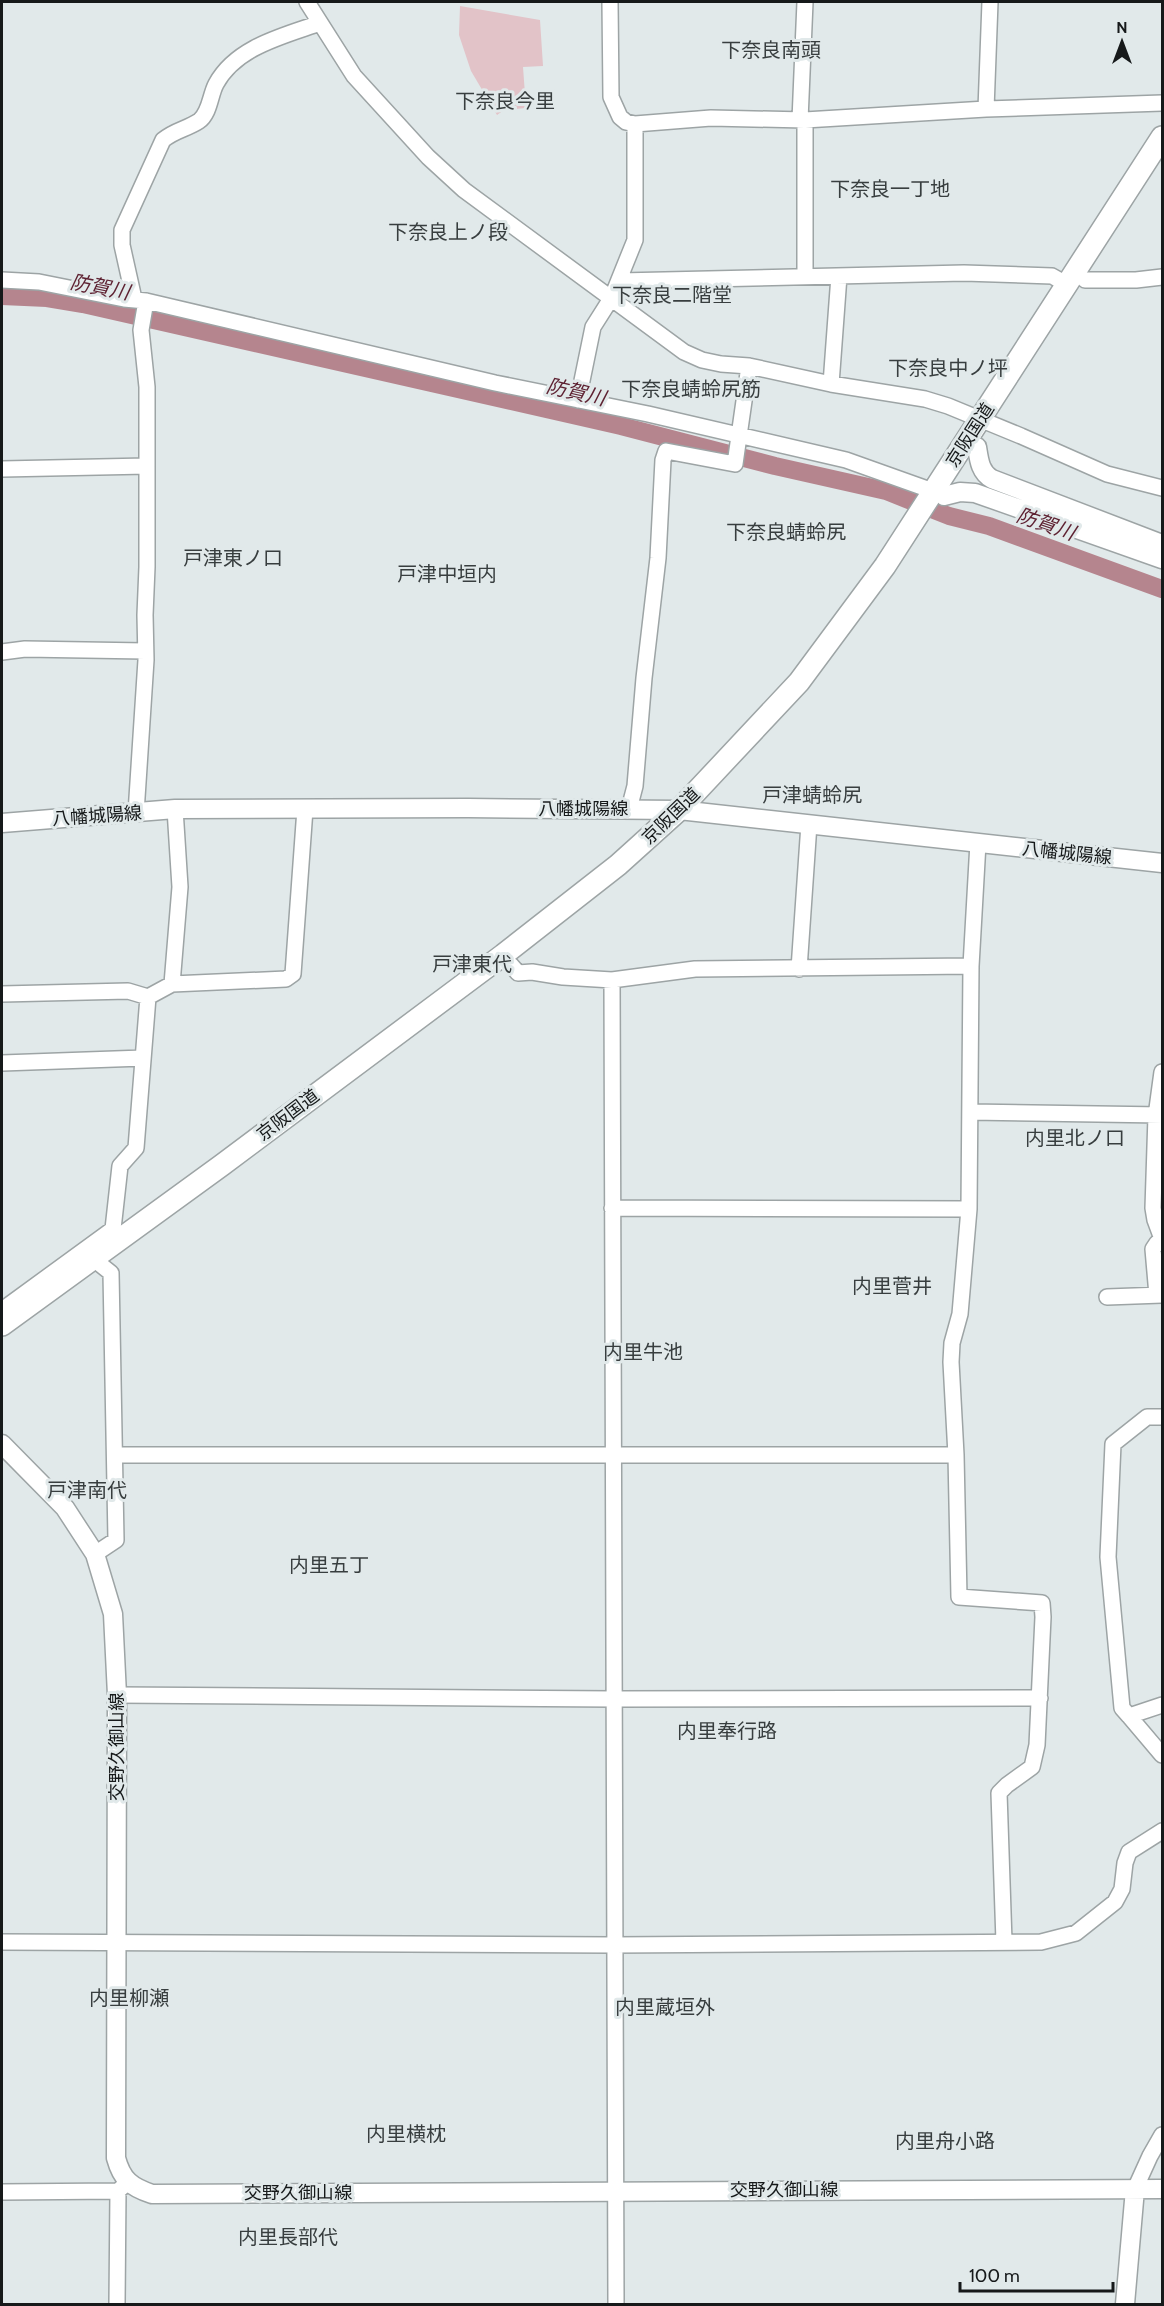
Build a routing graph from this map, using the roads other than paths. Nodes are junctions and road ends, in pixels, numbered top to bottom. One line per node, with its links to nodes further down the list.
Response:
1 (307, 2): 5 (street)
2 (610, 2): 9 (street)
3 (805, 2): 8 (street)
4 (990, 2): 7 (street)
5 (320, 23): 18 (street); 19 (street)
6 (1162, 103): 7 (street)
7 (986, 109): 8 (street)
8 (802, 120): 9 (street); 12 (street)
9 (635, 124): 16 (street)
10 (1162, 137): 17 (highway, 京阪国道)
11 (1162, 160): 17 (highway, 京阪国道)
12 (805, 276): 13 (street); 16 (street)
13 (839, 276): 17 (street); 21 (street)
14 (1162, 277): 17 (street)
15 (2, 280): 19 (street)
16 (620, 281): 18 (street)
17 (1076, 283): 23 (highway, 京阪国道)
18 (612, 297): 20 (street); 22 (street)
19 (142, 302): 22 (street); 26 (street)
20 (749, 366): 21 (street); 24 (street)
21 (831, 384): 23 (street)
22 (578, 400): 24 (street)
23 (985, 423): 25 (highway, 京阪国道); 28 (street); 29 (highway, 京阪国道)
24 (741, 435): 29 (street); 36 (street)
25 (977, 447): 29 (highway, 京阪国道); 30 (main road)
26 (147, 466): 27 (street); 32 (street)
27 (2, 470)
28 (1162, 488)
29 (937, 495): 31 (main road); 37 (highway, 京阪国道)
30 (1162, 544)
31 (1162, 560)
32 (145, 651): 33 (street); 38 (street)
33 (2, 652)
34 (175, 809): 35 (main road, 八幡城陽線); 38 (main road, 八幡城陽線); 47 (street)
35 (304, 809): 36 (main road, 八幡城陽線); 47 (street)
36 (629, 809): 37 (main road, 八幡城陽線)
37 (687, 811): 40 (main road, 八幡城陽線); 43 (highway, 京阪国道); 62 (highway, 京阪国道)
38 (136, 813): 39 (main road, 八幡城陽線)
39 (2, 823)
40 (809, 824): 41 (main road, 八幡城陽線); 45 (street)
41 (978, 843): 42 (main road, 八幡城陽線); 44 (street)
42 (1162, 863)
43 (511, 965): 46 (street); 58 (highway, 京阪国道)
44 (971, 966): 45 (street); 53 (street)
45 (799, 969): 46 (street)
46 (612, 980): 55 (street)
47 (172, 984): 49 (street)
48 (2, 994): 49 (street)
49 (148, 997): 50 (street)
50 (143, 1058): 51 (street); 61 (street)
51 (2, 1063)
52 (1162, 1072): 54 (street)
53 (970, 1112): 54 (street); 56 (street)
54 (1159, 1116): 57 (street)
55 (612, 1208): 56 (street); 67 (street)
56 (969, 1209): 68 (street)
57 (1162, 1240): 59 (street)
58 (101, 1265): 63 (highway, 京阪国道); 66 (street)
59 (1160, 1295): 60 (street)
60 (1107, 1297)
61 (2, 1310)
62 (2, 1325)
63 (2, 1340)
64 (1162, 1417): 74 (street)
65 (2, 1444): 69 (main road, 交野久御山線)
66 (116, 1455): 67 (street); 69 (street)
67 (613, 1455): 68 (street); 72 (street)
68 (957, 1455): 71 (street)
69 (94, 1554): 70 (main road, 交野久御山線)
70 (117, 1695): 72 (street); 78 (main road, 交野久御山線)
71 (1040, 1698): 72 (street); 79 (street)
72 (613, 1699): 80 (street)
73 (1162, 1705): 74 (street)
74 (1130, 1716): 75 (street)
75 (1162, 1755)
76 (1162, 1831): 79 (street)
77 (2, 1942): 78 (street)
78 (117, 1942): 80 (street); 82 (main road, 交野久御山線)
79 (1004, 1942): 80 (street)
80 (614, 1945): 85 (street)
81 (1162, 2135): 83 (street)
82 (123, 2187): 85 (main road, 交野久御山線); 86 (street); 87 (street)
83 (1136, 2189): 84 (main road, 交野久御山線); 85 (main road, 交野久御山線); 89 (main road)
84 (1162, 2189)
85 (615, 2191): 88 (street)
86 (2, 2192)
87 (117, 2304)
88 (616, 2304)
89 (1125, 2304)

